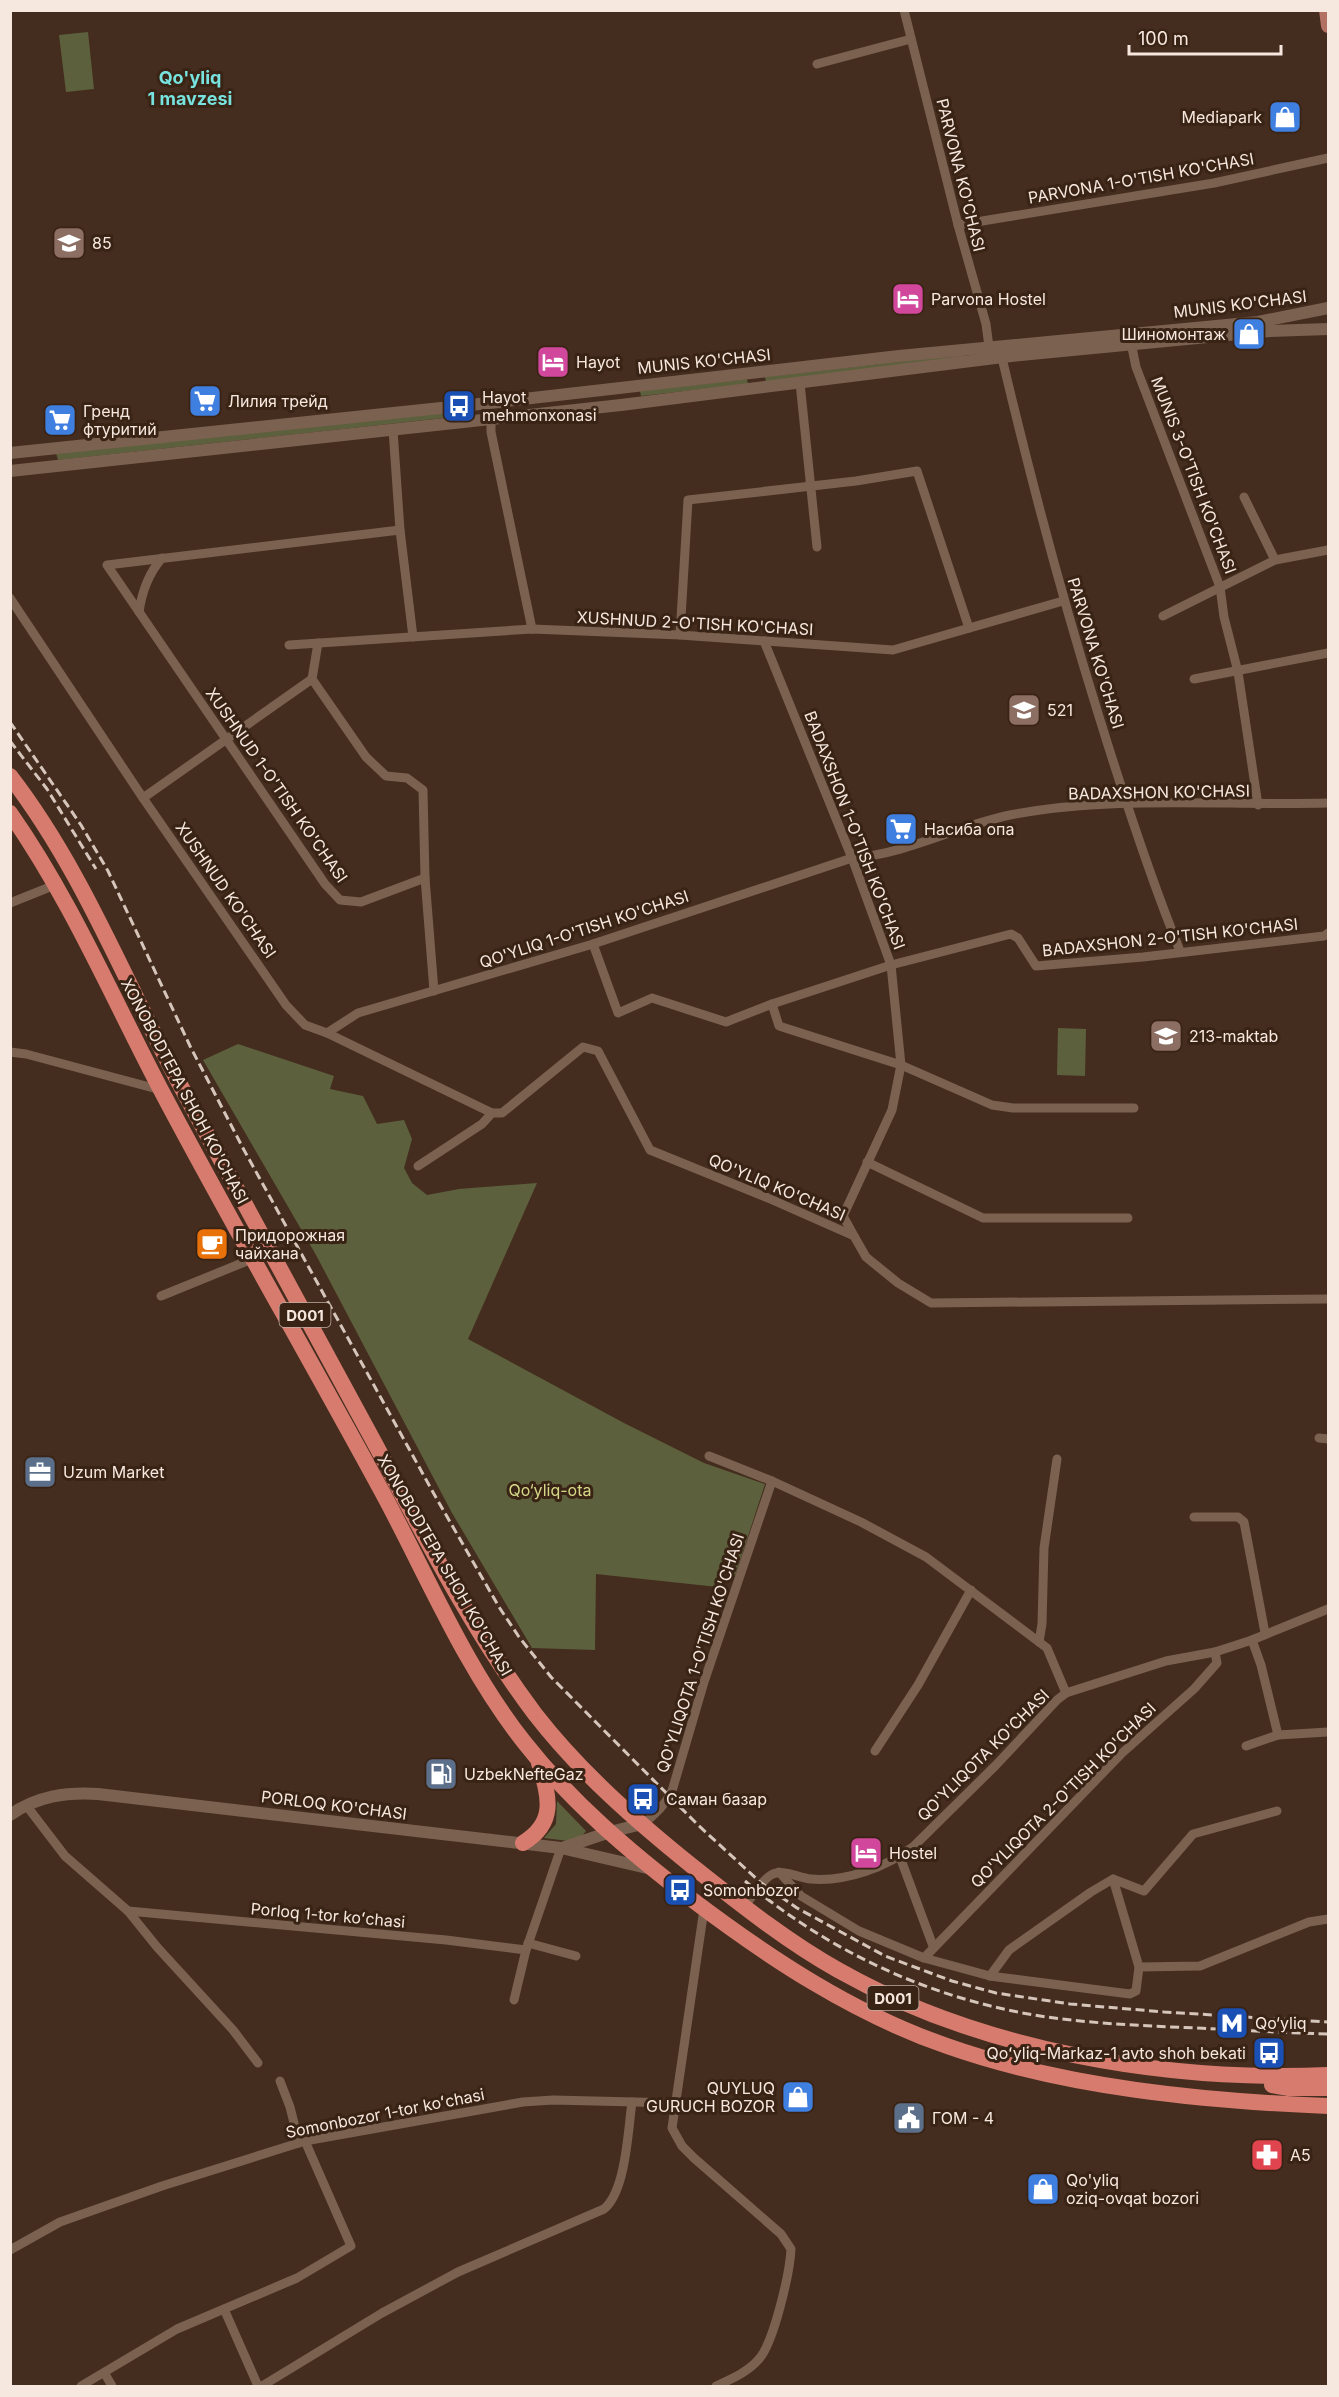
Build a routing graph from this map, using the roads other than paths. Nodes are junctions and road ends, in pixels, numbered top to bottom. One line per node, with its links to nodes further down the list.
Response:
1 (904, 10): 4 (street, PARVONA KO'CHASI)
2 (1326, 10): 3 (main road)
3 (1329, 26)
4 (911, 39): 5 (street); 7 (street, PARVONA KO'CHASI)
5 (817, 64)
6 (1329, 158): 7 (street, PARVONA 1-O'TISH KO'CHASI)
7 (958, 225): 11 (street, PARVONA KO'CHASI)
8 (1329, 308): 10 (street, MUNIS KO'CHASI)
9 (1329, 329): 10 (street, MUNIS KO'CHASI)
10 (1130, 339): 11 (street, MUNIS KO'CHASI); 12 (street, MUNIS KO'CHASI); 32 (street, MUNIS 3-O'TISH KO'CHASI)
11 (989, 347): 13 (street, MUNIS KO'CHASI)
12 (1002, 358): 14 (street, MUNIS KO'CHASI); 34 (street, PARVONA KO'CHASI)
13 (757, 371): 15 (street, MUNIS KO'CHASI); 16 (street)
14 (800, 383): 16 (street, MUNIS KO'CHASI); 25 (street)
15 (619, 387): 17 (street, MUNIS KO'CHASI); 18 (street)
16 (759, 388): 18 (street, MUNIS KO'CHASI)
17 (489, 402): 19 (street); 21 (street, MUNIS KO'CHASI)
18 (621, 405): 19 (street, MUNIS KO'CHASI)
19 (491, 419): 20 (street, MUNIS KO'CHASI); 38 (street)
20 (393, 430): 23 (street, MUNIS KO'CHASI); 27 (street)
21 (47, 449): 22 (street, MUNIS KO'CHASI); 23 (street)
22 (10, 453)
23 (50, 466): 24 (street, MUNIS KO'CHASI)
24 (10, 471)
25 (811, 486): 28 (street); 37 (street); 39 (street)
26 (1244, 496): 31 (street)
27 (400, 530): 30 (street, XUSHNUD 1-O'TISH KO'CHASI); 40 (street)
28 (817, 547)
29 (1329, 550): 31 (street)
30 (162, 558): 35 (street); 35 (street, XUSHNUD 1-O'TISH KO'CHASI)
31 (1275, 560): 32 (street)
32 (1220, 587): 36 (street); 45 (street, MUNIS 3-O'TISH KO'CHASI)
33 (10, 598): 50 (street, XUSHNUD KO'CHASI)
34 (1063, 601): 37 (street, XUSHNUD 2-O'TISH KO'CHASI); 52 (street, PARVONA KO'CHASI)
35 (139, 612): 48 (street, XUSHNUD 1-O'TISH KO'CHASI)
36 (1163, 616)
37 (969, 628): 41 (street, XUSHNUD 2-O'TISH KO'CHASI)
38 (532, 629): 39 (street, XUSHNUD 2-O'TISH KO'CHASI); 40 (street, XUSHNUD 2-O'TISH KO'CHASI)
39 (680, 635): 41 (street, XUSHNUD 2-O'TISH KO'CHASI)
40 (413, 638): 42 (street, XUSHNUD 2-O'TISH KO'CHASI)
41 (764, 641): 55 (street, BADAXSHON 1-O'TISH KO'CHASI)
42 (318, 643): 43 (street, XUSHNUD 2-O'TISH KO'CHASI); 46 (street)
43 (289, 645)
44 (1329, 653): 45 (street)
45 (1238, 672): 47 (street); 53 (street, MUNIS 3-O'TISH KO'CHASI)
46 (312, 679): 48 (street); 56 (street)
47 (1194, 680)
48 (225, 738): 50 (street); 56 (street, XUSHNUD 1-O'TISH KO'CHASI)
49 (10, 776): 75 (highway, XONOBODTEPA SHOH KO'CHASI / D001)
50 (144, 798): 65 (street, XUSHNUD KO'CHASI)
51 (1329, 803): 53 (street, BADAXSHON KO'CHASI)
52 (1125, 804): 53 (street, BADAXSHON KO'CHASI); 55 (street, BADAXSHON KO'CHASI); 61 (street, PARVONA KO'CHASI)
53 (1258, 805)
54 (10, 813): 57 (highway, XONOBODTEPA SHOH KO'CHASI / D001)
55 (852, 858): 60 (street, QO'YLIQ 1-O'TISH KO'CHASI); 62 (street, BADAXSHON 1-O'TISH KO'CHASI)
56 (425, 878): 63 (street)
57 (55, 885): 58 (street); 68 (highway, XONOBODTEPA SHOH KO'CHASI / D001)
58 (10, 903)
59 (1329, 933): 61 (street, BADAXSHON 2-O'TISH KO'CHASI)
60 (593, 944): 63 (street, QO'YLIQ 1-O'TISH KO'CHASI); 64 (street)
61 (1180, 951): 62 (street, BADAXSHON 2-O'TISH KO'CHASI)
62 (891, 965): 64 (street); 67 (street, BADAXSHON 1-O'TISH KO'CHASI)
63 (434, 991): 65 (street, QO'YLIQ 1-O'TISH KO'CHASI)
64 (772, 1004): 67 (street)
65 (327, 1033): 70 (street, XUSHNUD KO'CHASI)
66 (10, 1052): 68 (street)
67 (900, 1065): 69 (street); 71 (street, BADAXSHON 1-O'TISH KO'CHASI)
68 (161, 1090): 76 (highway, XONOBODTEPA SHOH KO'CHASI / D001)
69 (1134, 1108)
70 (491, 1114): 72 (street); 74 (street, QO'YLIQ KO'CHASI)
71 (867, 1162): 73 (street); 74 (street, BADAXSHON 1-O'TISH KO'CHASI)
72 (418, 1166)
73 (1128, 1218)
74 (854, 1236): 78 (street, QO'YLIQ KO'CHASI)
75 (270, 1250): 76 (highway); 98 (highway, XONOBODTEPA SHOH KO'CHASI / D001)
76 (252, 1259): 77 (street); 94 (highway, XONOBODTEPA SHOH KO'CHASI / D001)
77 (161, 1296)
78 (1329, 1299)
79 (709, 1456): 81 (street)
80 (1057, 1459): 87 (street)
81 (772, 1481): 83 (street); 98 (street, QO'YLIQOTA 1-O'TISH KO'CHASI)
82 (1194, 1517): 85 (street)
83 (971, 1590): 87 (street); 93 (street)
84 (1329, 1609): 85 (street, QO'YLIQOTA KO'CHASI)
85 (1265, 1633): 86 (street, QO'YLIQOTA KO'CHASI)
86 (1252, 1640): 88 (street, QO'YLIQOTA KO'CHASI); 91 (street)
87 (1039, 1642): 89 (street)
88 (1215, 1652): 89 (street, QO'YLIQOTA KO'CHASI); 110 (street, QO'YLIQOTA 2-O'TISH KO'CHASI)
89 (1066, 1693): 102 (street, QO'YLIQOTA KO'CHASI)
90 (1329, 1732): 91 (street)
91 (1278, 1735): 92 (street)
92 (1246, 1746)
93 (875, 1751)
94 (538, 1760): 99 (highway, XONOBODTEPA SHOH KO'CHASI / D001); 100 (highway)
95 (26, 1805): 97 (street, PORLOQ KO'CHASI); 100 (street, PORLOQ KO'CHASI); 108 (street)
96 (1277, 1812): 105 (street)
97 (10, 1815)
98 (642, 1824): 99 (street); 106 (highway, XONOBODTEPA SHOH KO'CHASI / D001)
99 (610, 1832): 101 (street); 103 (highway, XONOBODTEPA SHOH KO'CHASI / D001)
100 (523, 1843): 101 (street, PORLOQ KO'CHASI)
101 (561, 1848): 103 (street, PORLOQ KO'CHASI); 111 (street)
102 (900, 1857): 104 (street, QO'YLIQOTA KO'CHASI); 110 (street)
103 (656, 1871): 107 (highway, XONOBODTEPA SHOH KO'CHASI / D001)
104 (779, 1872): 106 (street); 113 (street)
105 (1113, 1879): 114 (street); 115 (street)
106 (744, 1907): 118 (highway, XONOBODTEPA SHOH KO'CHASI / D001)
107 (704, 1909): 123 (street); 124 (highway, XONOBODTEPA SHOH KO'CHASI / D001)
108 (128, 1911): 111 (street, Porloq 1-tor koʻchasi); 117 (street)
109 (1329, 1918): 114 (street)
110 (933, 1946): 113 (street, QO'YLIQOTA 2-O'TISH KO'CHASI)
111 (527, 1947): 112 (street, Porloq 1-tor koʻchasi); 116 (street)
112 (576, 1956)
113 (924, 1958): 115 (street)
114 (1139, 1967): 115 (street)
115 (990, 1976)
116 (514, 2000)
117 (258, 2063)
118 (1188, 2071): 119 (highway, XONOBODTEPA SHOH KO'CHASI / D001); 121 (highway)
119 (1329, 2075)
120 (280, 2081): 125 (street)
121 (1329, 2088)
122 (632, 2102): 123 (street, Somonbozor 1-tor koʻchasi); 125 (street, Somonbozor 1-tor koʻchasi); 131 (street)
123 (676, 2103): 132 (street)
124 (1329, 2106)
125 (302, 2142): 126 (street, Somonbozor 1-tor koʻchasi); 127 (street)
126 (10, 2250)
127 (224, 2309): 128 (street); 131 (street)
128 (105, 2374): 129 (street); 130 (street)
129 (81, 2386)
130 (112, 2386)
131 (260, 2386)
132 (716, 2386)

